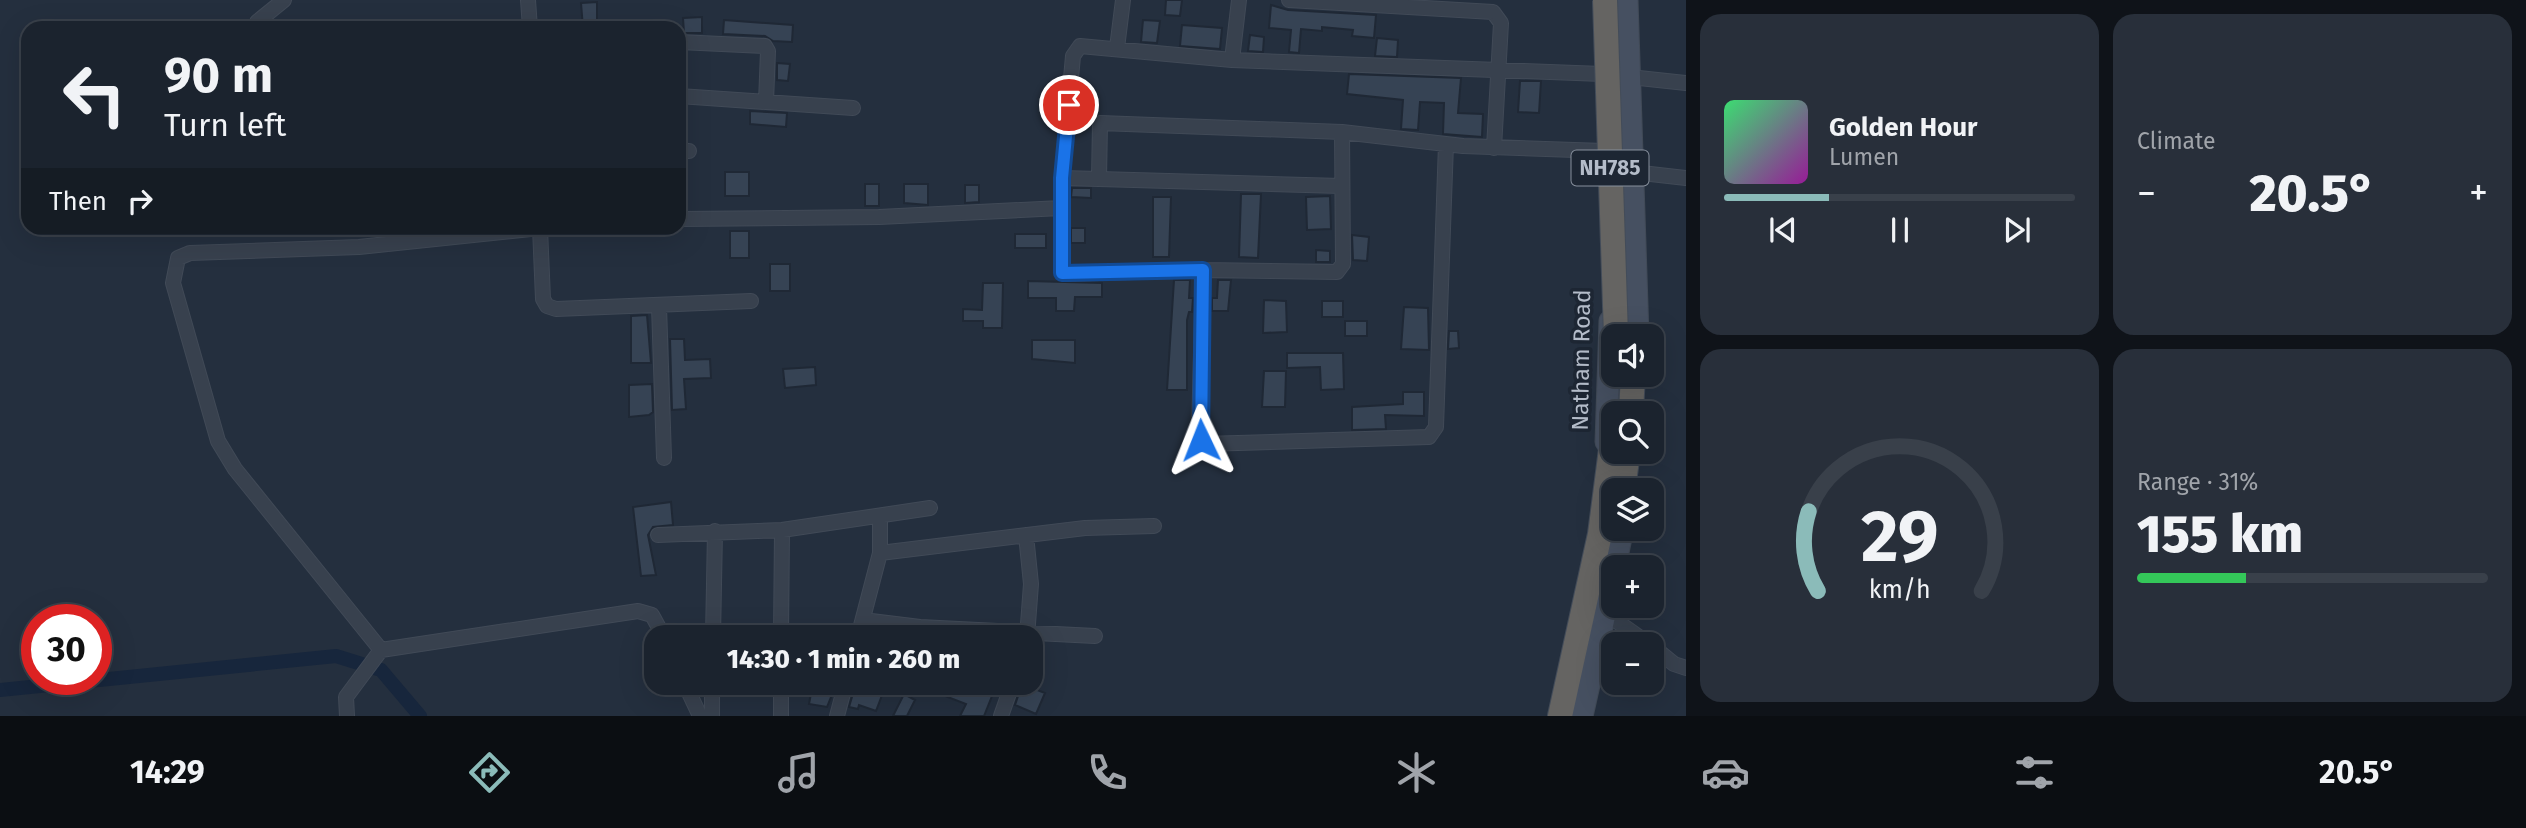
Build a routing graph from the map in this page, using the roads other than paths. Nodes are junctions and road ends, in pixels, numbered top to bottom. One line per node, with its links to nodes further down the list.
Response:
1 (284, 0): 9 (street)
2 (527, 0): 10 (street)
3 (1123, 0): 12 (street)
4 (1239, 0): 13 (street)
5 (1289, 0): 14 (street)
6 (1602, 0): 15 (main road, Natham Road); 37 (highway, NH785, bridge)
7 (1621, 0): 38 (highway, NH785)
8 (1628, 0): 16 (main road)
9 (258, 21)
10 (529, 21)
11 (686, 42): 19 (street)
12 (1117, 48): 13 (street); 26 (street)
13 (1233, 60): 14 (street)
14 (1499, 72): 15 (street); 23 (street)
15 (1602, 74): 16 (street); 24 (main road, Natham Road)
16 (1630, 77): 17 (street); 25 (main road)
17 (1686, 83)
18 (686, 96): 19 (street)
19 (766, 102): 20 (street)
20 (853, 108)
21 (1342, 132): 22 (street); 28 (street); 29 (street)
22 (1446, 145): 23 (street); 34 (street)
23 (1494, 148): 24 (street)
24 (1604, 151): 77 (main road, Natham Road)
25 (1633, 172): 27 (street); 39 (main road)
26 (1062, 178): 28 (street); 30 (street)
27 (1686, 178)
28 (1099, 179): 29 (street)
29 (1341, 186): 34 (street)
30 (1061, 208): 31 (street); 34 (street)
31 (686, 219)
32 (473, 235): 63 (street)
33 (540, 235): 36 (street)
34 (1203, 270)
35 (751, 301): 36 (street)
36 (659, 306): 40 (street)
37 (1616, 324)
38 (1632, 324)
39 (1638, 324)
40 (664, 458)
41 (1609, 464): 77 (highway)
42 (930, 508): 43 (street)
43 (880, 516): 45 (street); 50 (street)
44 (1154, 526): 48 (street)
45 (782, 530): 46 (street); 56 (street)
46 (715, 531): 47 (street); 55 (street)
47 (658, 535)
48 (1026, 535): 50 (street); 59 (street)
49 (1614, 541): 78 (highway)
50 (880, 553): 53 (street)
51 (1604, 618): 78 (main road)
52 (1613, 618): 60 (street)
53 (863, 620): 57 (street); 58 (street)
54 (657, 625): 63 (street)
55 (713, 625)
56 (781, 625)
57 (862, 625)
58 (918, 625)
59 (1029, 625)
60 (1633, 632)
61 (1043, 635): 62 (street)
62 (1095, 636)
63 (378, 654): 71 (street)
64 (1664, 656): 65 (street)
65 (1686, 668)
66 (690, 695): 72 (street)
67 (712, 695): 73 (street)
68 (781, 695): 74 (street)
69 (842, 695): 75 (street)
70 (1008, 695): 76 (street)
71 (347, 716)
72 (700, 716)
73 (712, 716)
74 (780, 716)
75 (836, 716)
76 (1001, 716)
77 (1558, 716)
78 (1579, 716)

